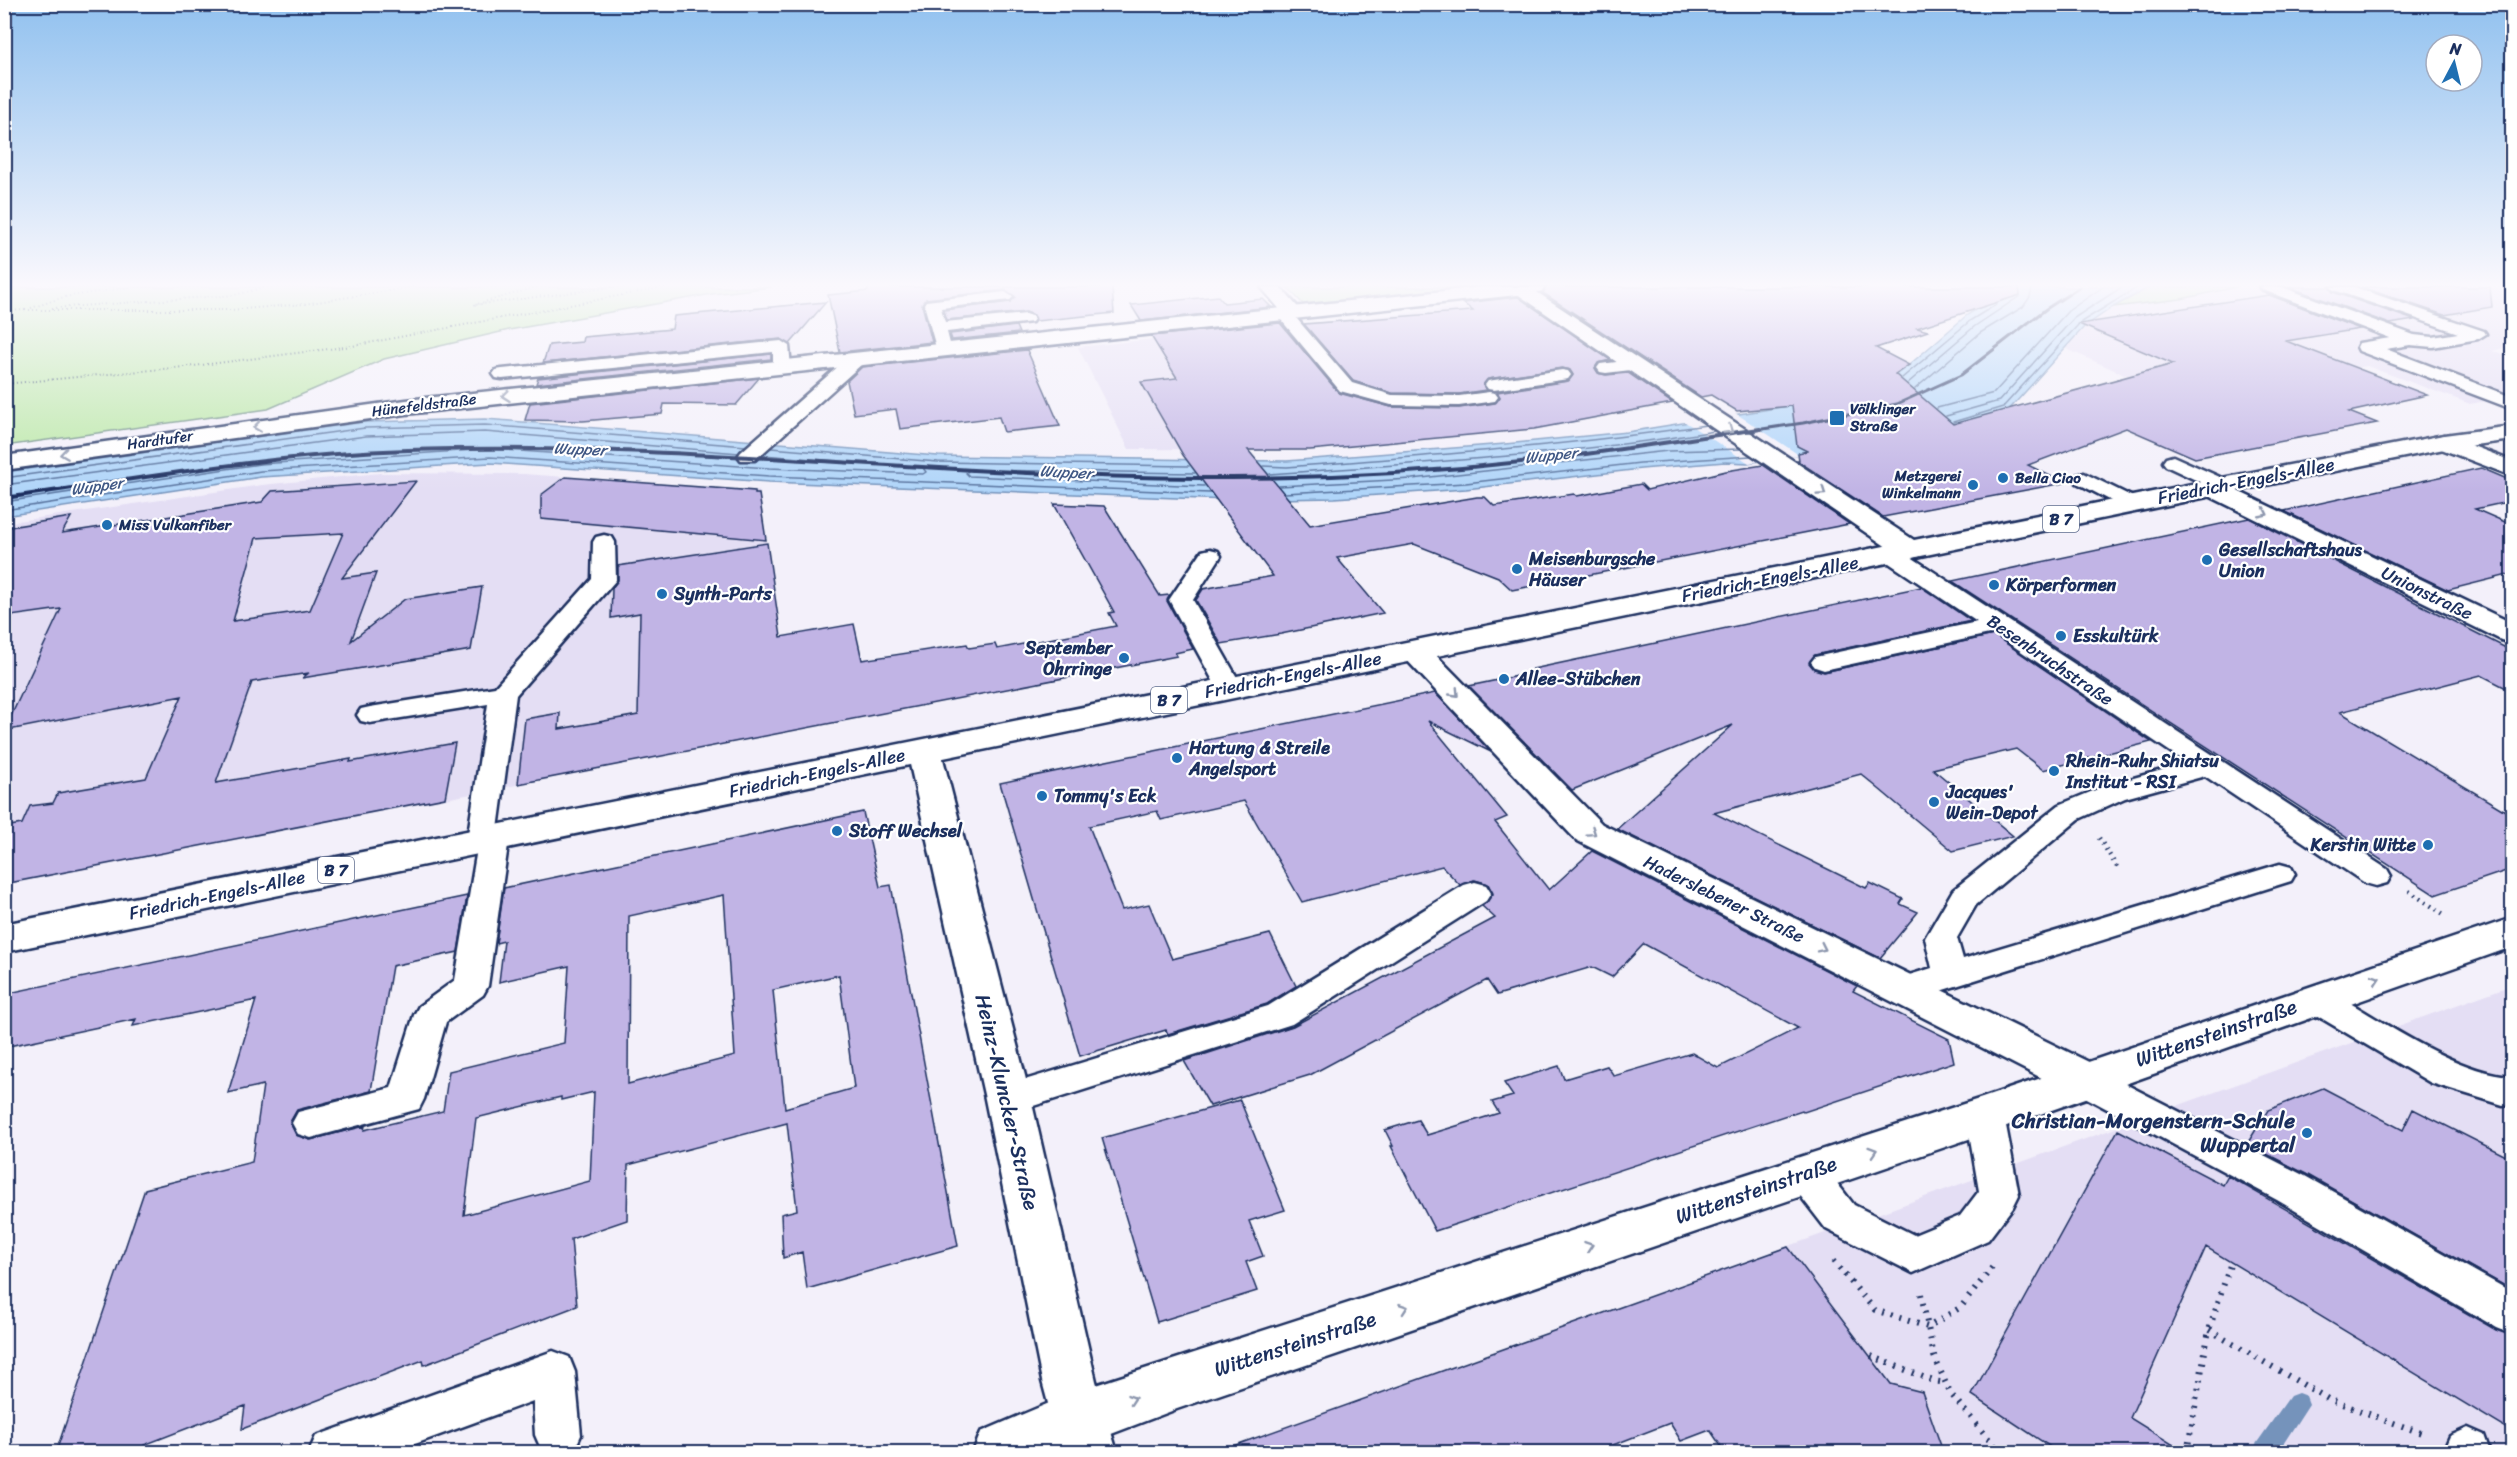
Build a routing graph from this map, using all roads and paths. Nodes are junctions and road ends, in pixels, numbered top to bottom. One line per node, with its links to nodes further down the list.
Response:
1 (283, 355): 14 (path)
2 (691, 355): 12 (lane)
3 (781, 355): 10 (lane)
4 (905, 355): 8 (street, Hünefeldstraße)
5 (1321, 355): 13 (lane)
6 (1619, 355): 9 (street)
7 (2387, 355): 15 (lane)
8 (856, 360): 10 (street, Hünefeldstraße); 19 (lane)
9 (1633, 365): 11 (lane); 27 (street, one-way to 27)
10 (782, 368): 16 (street, Hünefeldstraße, one-way to 16)
11 (1606, 368)
12 (502, 374)
13 (1562, 375)
14 (4, 384)
15 (2512, 404)
16 (315, 419): 21 (street, Hardtufer, one-way to 21)
17 (2512, 433): 18 (street, Friedrich-Engels-Allee / B 7)
18 (2444, 442): 22 (street); 24 (street, Friedrich-Engels-Allee / B 7)
19 (748, 456)
20 (2173, 462): 24 (lane)
21 (4, 463)
22 (2512, 469)
23 (2084, 479): 25 (lane)
24 (2218, 487): 25 (street, Friedrich-Engels-Allee / B 7); 30 (street, Unionstraße, one-way to 30)
25 (2132, 504): 27 (street, Friedrich-Engels-Allee / B 7)
26 (604, 542): 34 (lane)
27 (1900, 552): 29 (lane, Besenbruchstraße); 31 (street, Friedrich-Engels-Allee / B 7)
28 (1209, 556): 33 (lane)
29 (1998, 625): 32 (lane); 37 (lane, Besenbruchstraße)
30 (2512, 634)
31 (1415, 651): 33 (street, Friedrich-Engels-Allee / B 7); 49 (street, Haderslebener Straße, one-way to 49)
32 (1824, 662)
33 (1230, 688): 36 (street, Friedrich-Engels-Allee / B 7)
34 (502, 694): 35 (lane); 38 (lane)
35 (370, 715)
36 (924, 751): 38 (street, Friedrich-Engels-Allee / B 7); 53 (street, Heinz-Kluncker-Straße)
37 (2209, 766): 42 (lane, Besenbruchstraße); 48 (lane)
38 (488, 839): 47 (street, Friedrich-Engels-Allee / B 7); 55 (lane)
39 (2103, 841): 40 (path)
40 (2117, 867)
41 (2280, 874): 48 (lane)
42 (2376, 876)
43 (2401, 885): 45 (path)
44 (1475, 893): 53 (lane)
45 (2425, 901)
46 (2512, 932): 50 (street, Wittensteinstraße, one-way to 46)
47 (4, 938)
48 (1950, 976): 49 (lane)
49 (1905, 989): 51 (street, Haderslebener Straße)
50 (2316, 999): 51 (street, Wittensteinstraße); 52 (lane)
51 (2083, 1079): 54 (street, Wittensteinstraße); 59 (lane)
52 (2512, 1090)
53 (1008, 1099): 64 (street, Heinz-Kluncker-Straße)
54 (1985, 1115): 56 (street, Wittensteinstraße, one-way to 54); 57 (lane)
55 (310, 1123)
56 (1806, 1173): 57 (lane); 64 (street, Wittensteinstraße, one-way to 56)
57 (1913, 1256): 62 (path)
58 (2231, 1262): 60 (path)
59 (2512, 1314)
60 (2209, 1330): 65 (path); 69 (path)
61 (1871, 1356): 62 (path)
62 (1946, 1383): 68 (path)
63 (558, 1435): 66 (lane)
64 (1084, 1435): 67 (street, Wittensteinstraße)
65 (2467, 1451)
66 (332, 1452)
67 (1001, 1452)
68 (2000, 1452)
69 (2187, 1452)

